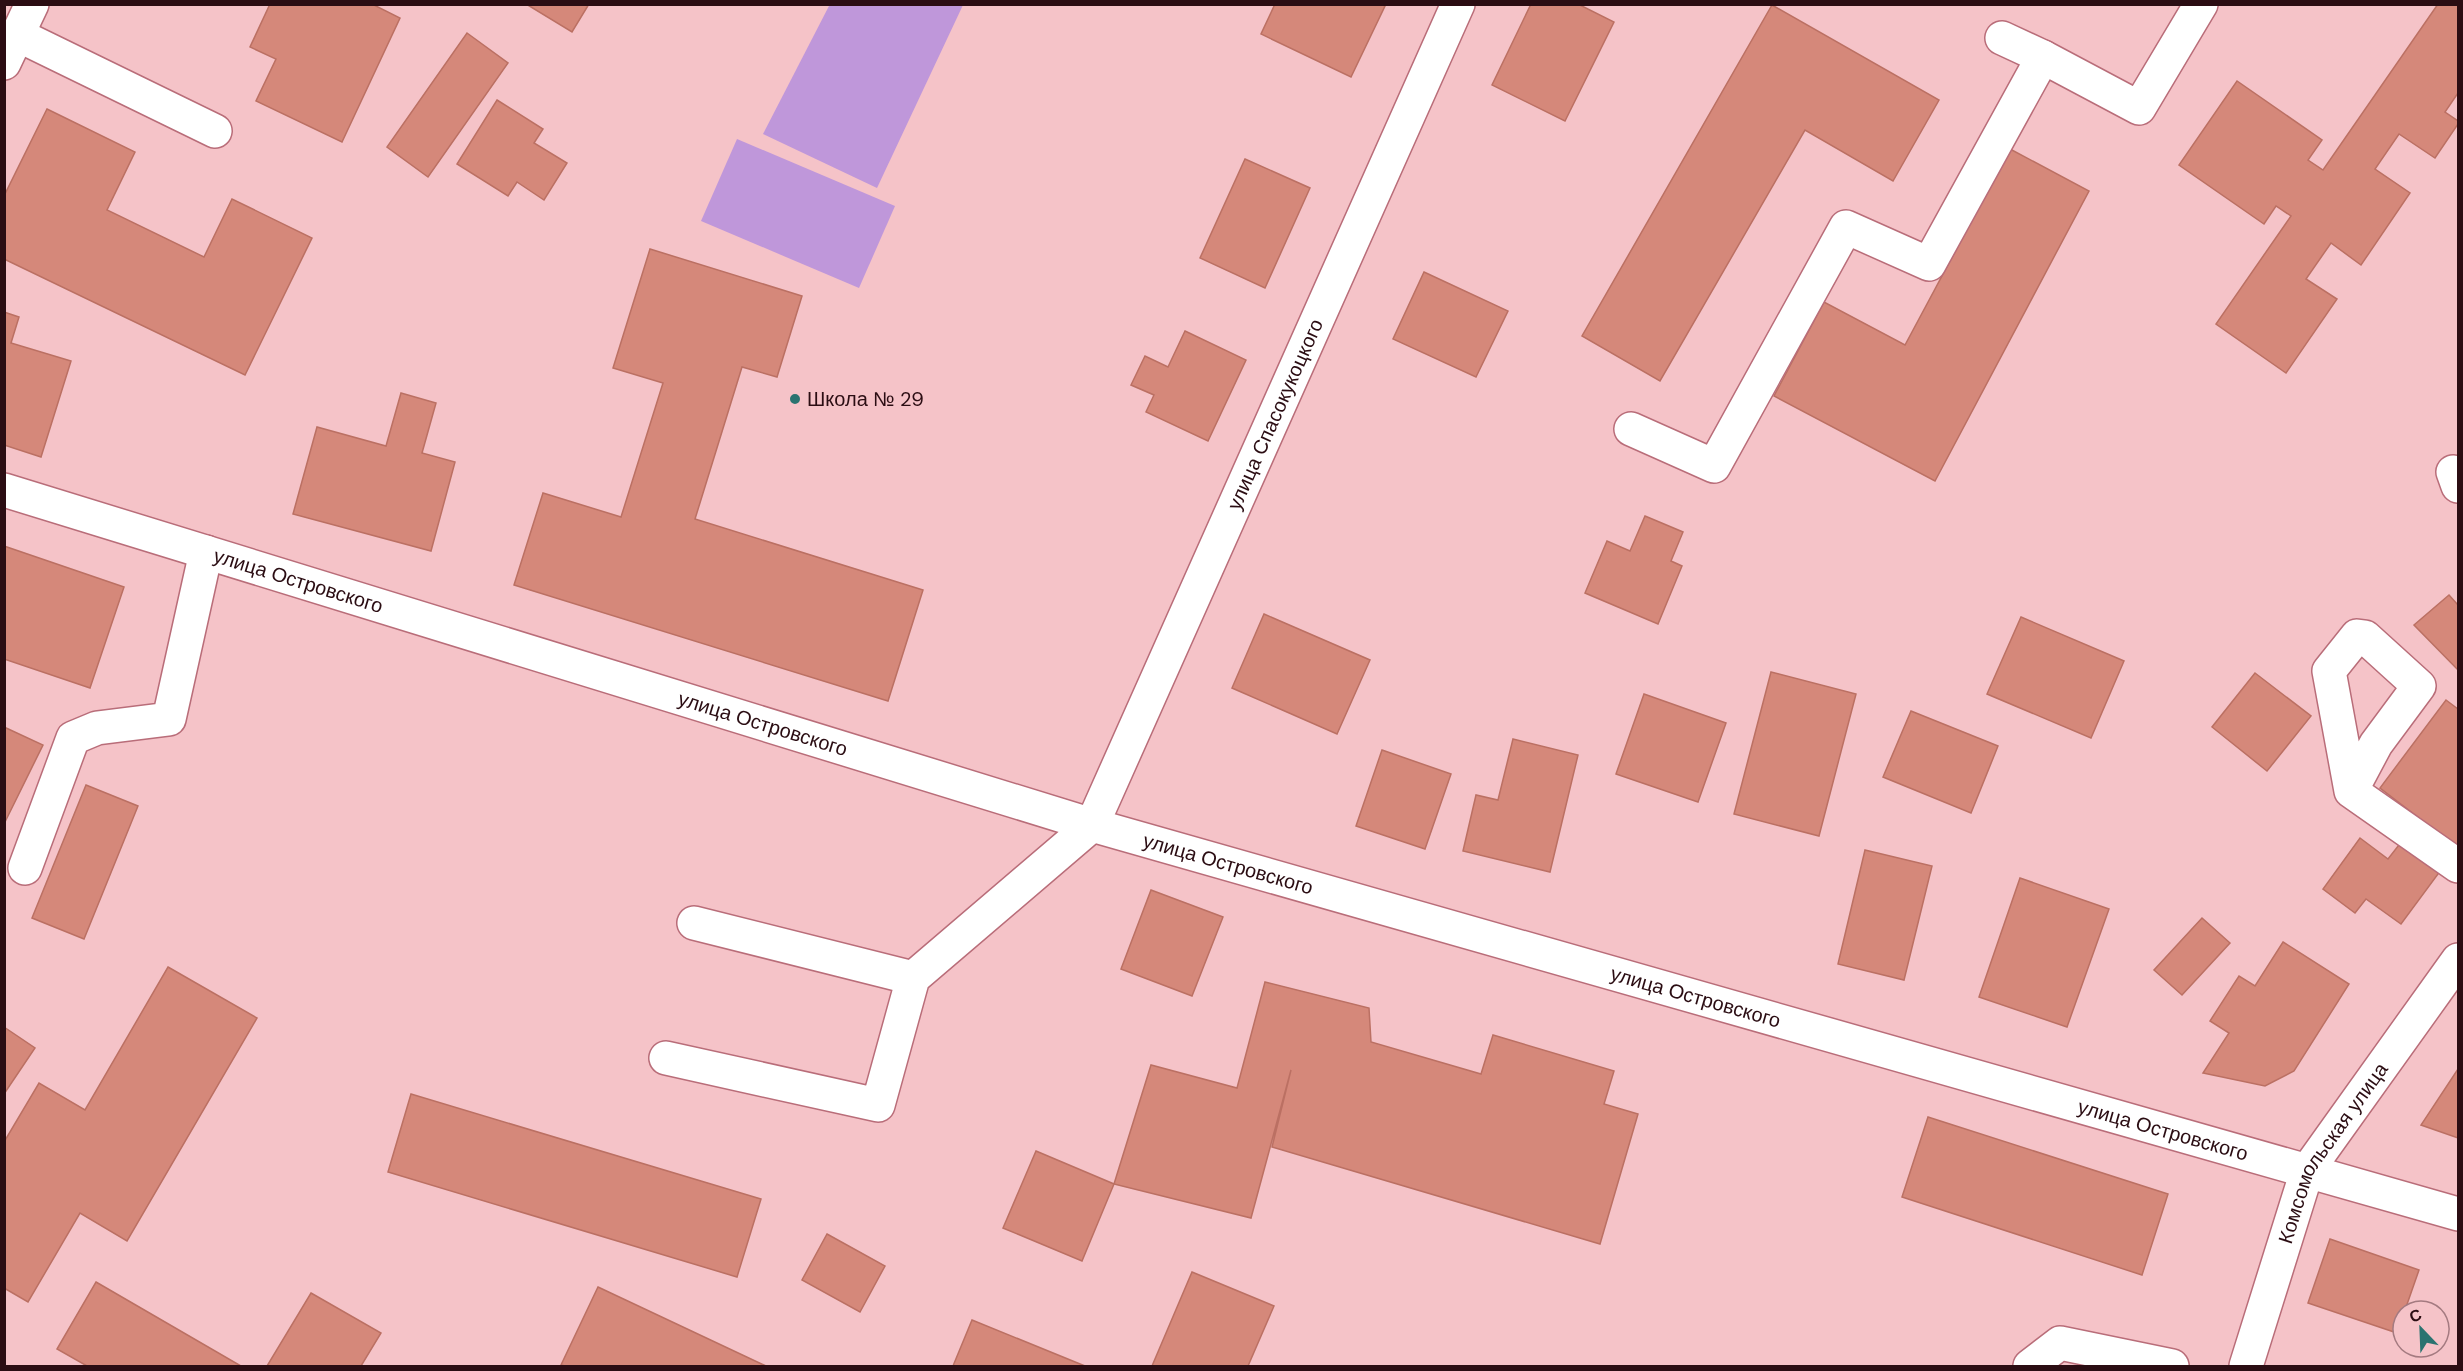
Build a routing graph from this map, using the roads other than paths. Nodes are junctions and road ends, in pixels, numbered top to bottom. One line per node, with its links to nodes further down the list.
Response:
1 (32, 4): 5 (main road)
2 (1458, 4): 12 (main road, улица Спасокукоцкого)
3 (2201, 4): 6 (main road)
4 (2002, 38): 6 (main road)
5 (11, 49): 7 (main road)
6 (2043, 57): 8 (main road)
7 (215, 131)
8 (1631, 429)
9 (4, 490): 10 (main road, улица Островского)
10 (207, 552): 12 (main road, улица Островского); 14 (main road)
11 (2351, 791): 13 (main road)
12 (1092, 825): 17 (main road); 19 (main road, улица Островского)
13 (2458, 866)
14 (25, 868)
15 (694, 923): 17 (main road)
16 (2458, 960): 19 (main road, Комсомольская улица)
17 (913, 978): 18 (main road)
18 (666, 1058)
19 (2307, 1171): 20 (main road, улица Островского); 23 (main road, Комсомольская улица)
20 (2458, 1214)
21 (2030, 1366): 22 (main road)
22 (2172, 1366)
23 (2246, 1366)

